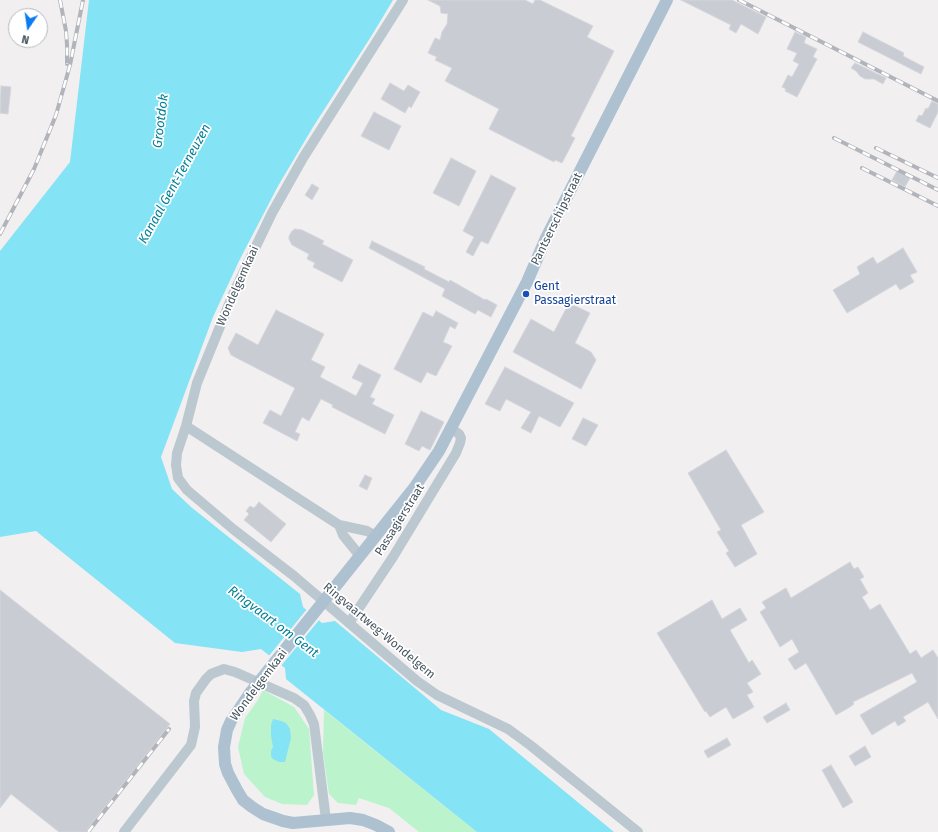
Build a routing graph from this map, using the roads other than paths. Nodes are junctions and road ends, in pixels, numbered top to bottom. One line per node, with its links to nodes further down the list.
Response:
1 (403, 0): 3 (street, Wondelgemkaai)
2 (667, 0): 4 (main road, Pantserschipstraat)
3 (186, 426): 5 (street); 8 (street, Ringvaartweg-Wondelgem)
4 (452, 429): 6 (main road, Pantserschipstraat); 8 (street, Passagierstraat)
5 (339, 525): 6 (street); 7 (street)
6 (376, 536): 7 (main road, Wondelgemkaai)
7 (360, 556): 9 (main road, Wondelgemkaai, bridge)
8 (349, 623): 12 (street, Ringvaartweg-Wondelgem)
9 (326, 820): 10 (street); 11 (main road, Wondelgemkaai)
10 (124, 832)
11 (389, 832)
12 (638, 832)

